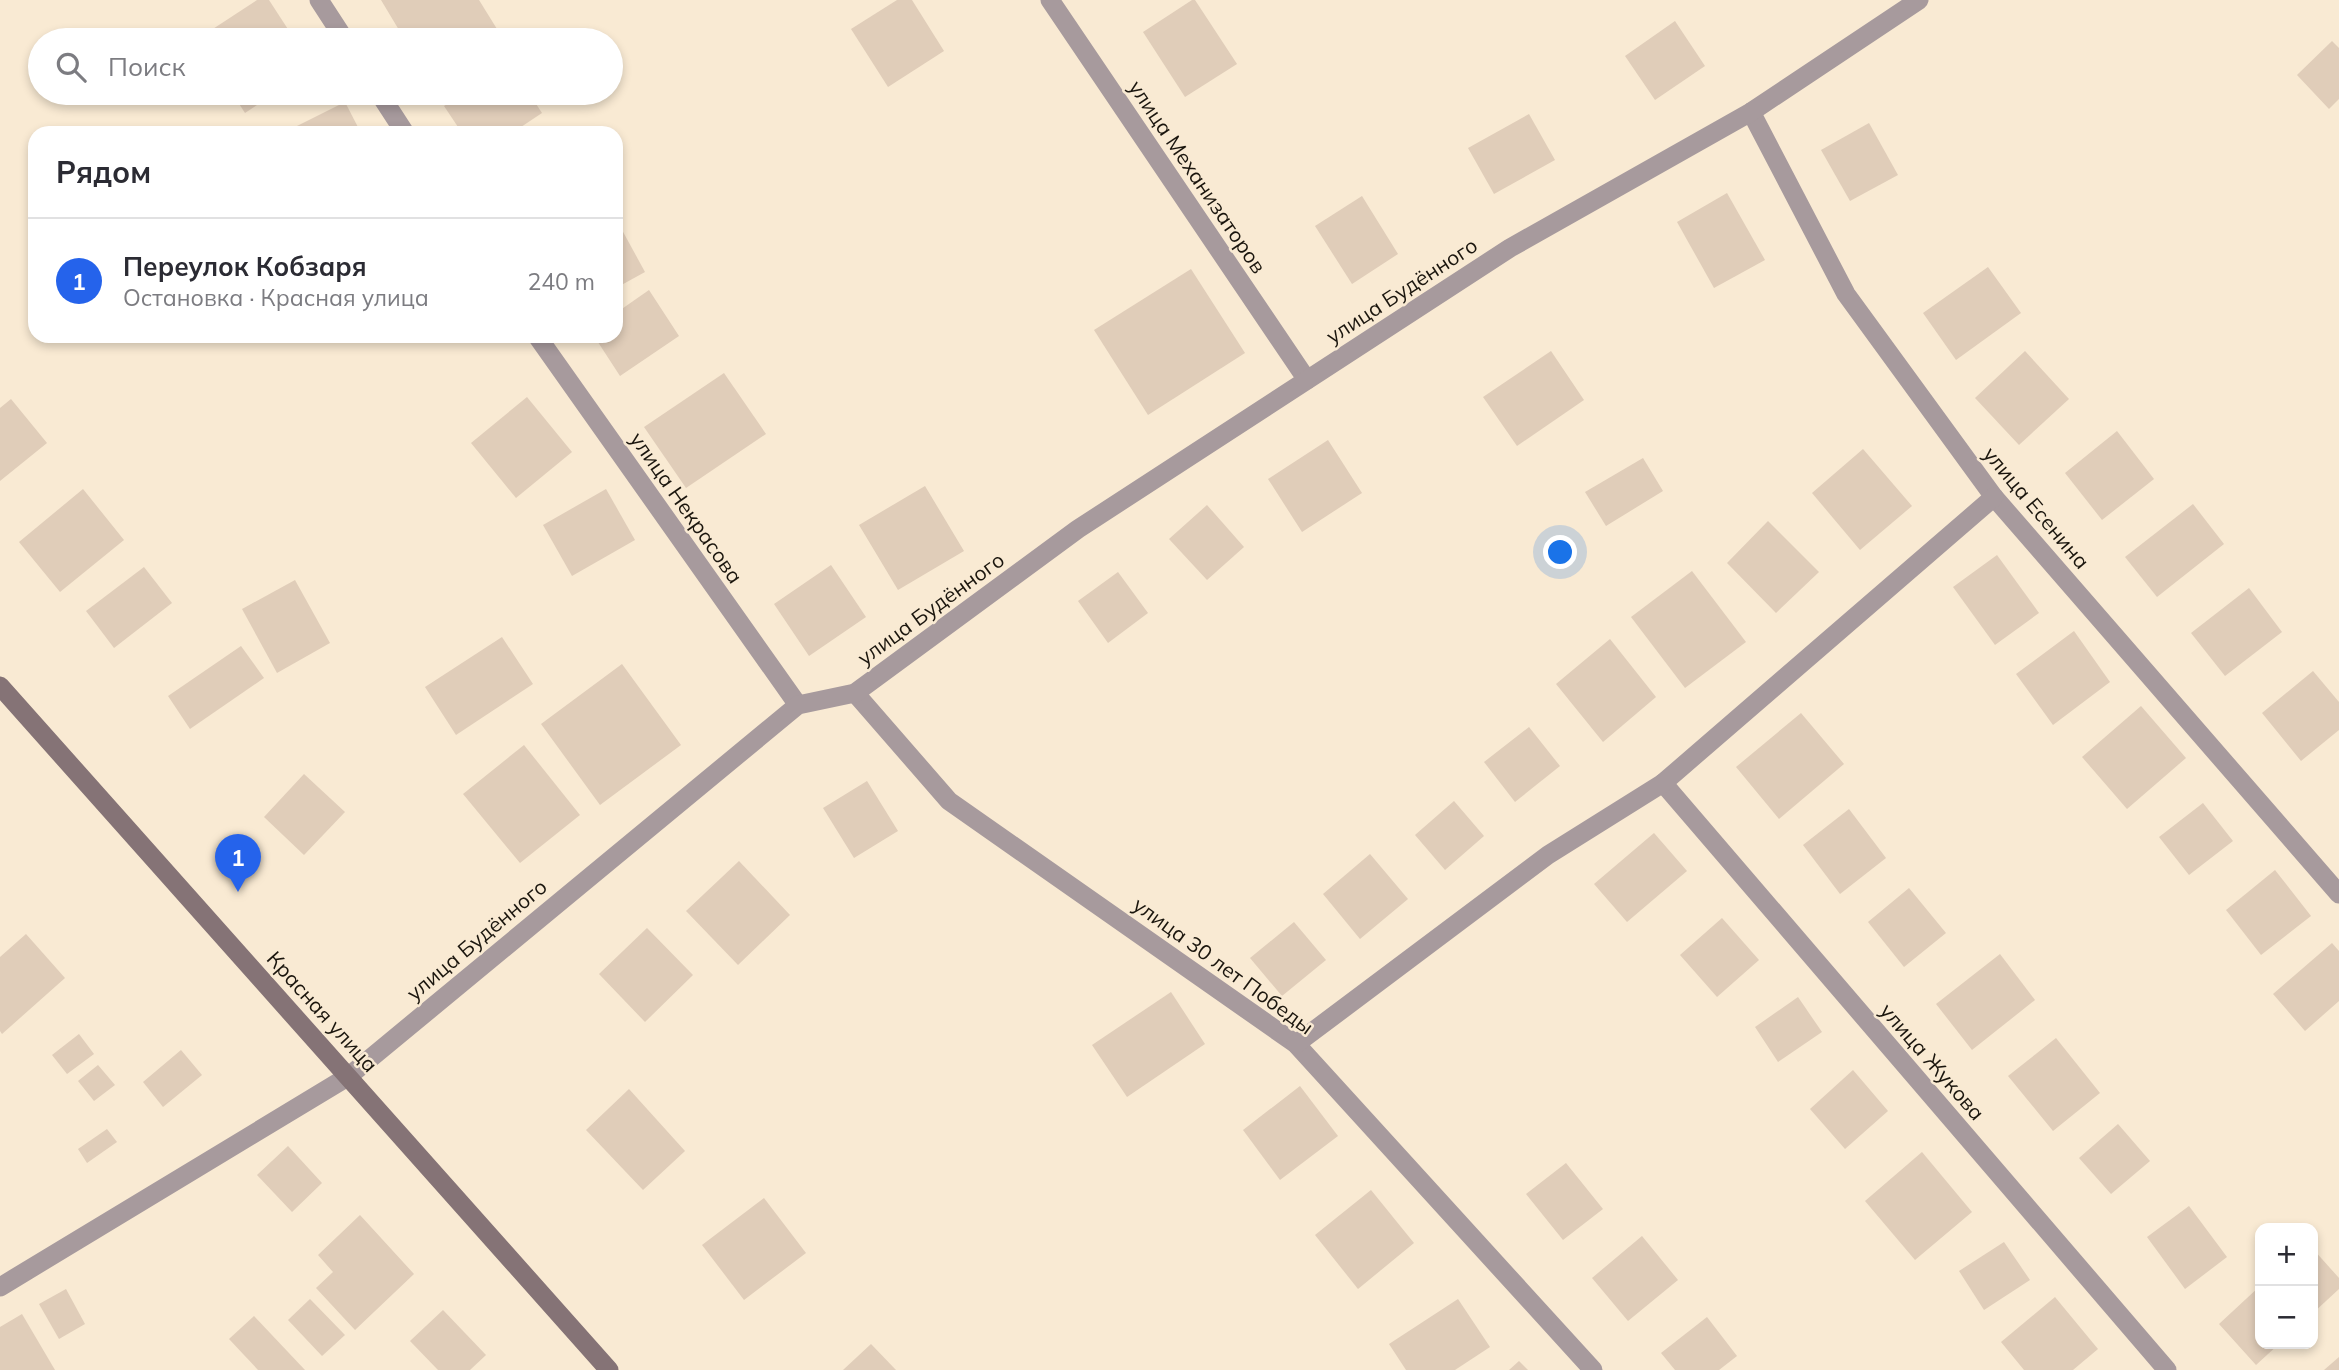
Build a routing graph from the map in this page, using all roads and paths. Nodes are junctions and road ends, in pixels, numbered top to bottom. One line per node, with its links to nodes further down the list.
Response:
1 (319, 0): 4 (street)
2 (1050, 0): 9 (street, улица Механизаторов)
3 (1919, 0): 6 (street, улица Будённого)
4 (337, 28)
5 (387, 105): 7 (street)
6 (1751, 112): 9 (street, улица Будённого); 10 (street, улица Есенина)
7 (400, 126)
8 (542, 343): 13 (street, улица Некрасова)
9 (1307, 380): 12 (street, улица Будённого)
10 (1994, 497): 14 (street); 15 (street, улица Есенина)
11 (0, 686): 17 (main road, Красная улица)
12 (855, 693): 13 (street, улица Будённого); 16 (street, улица 30 лет Победы)
13 (798, 705): 17 (street, улица Будённого)
14 (1663, 783): 16 (street); 21 (street, улица Жукова)
15 (2339, 894)
16 (1296, 1044): 20 (street, улица 30 лет Победы)
17 (349, 1076): 18 (street, улица Будённого); 19 (main road, Красная улица)
18 (0, 1287)
19 (609, 1370)
20 (1593, 1370)
21 (2167, 1370)

